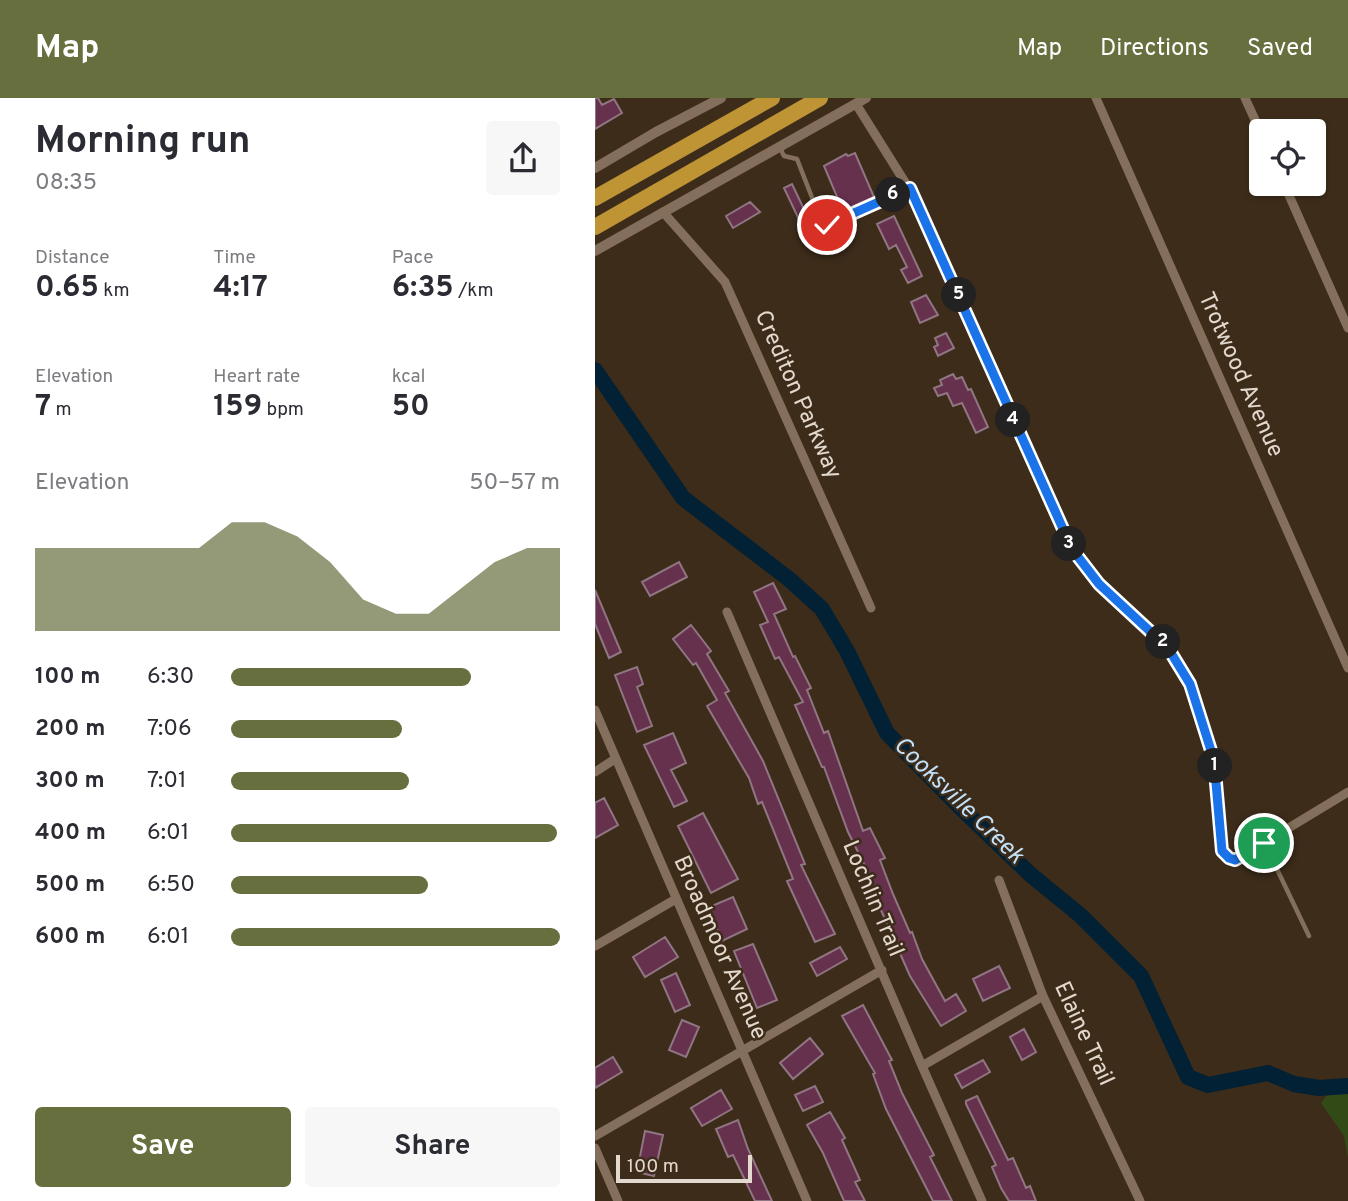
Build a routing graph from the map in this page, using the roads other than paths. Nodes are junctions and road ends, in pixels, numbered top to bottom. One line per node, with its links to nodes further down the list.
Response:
1 (721, 98): 9 (street)
2 (772, 98): 12 (highway)
3 (820, 98): 14 (highway)
4 (1096, 98): 19 (street, Trotwood Avenue)
5 (1245, 98): 7 (street)
6 (861, 101): 8 (street); 10 (street)
7 (1255, 119)
8 (779, 146): 10 (lane); 13 (street)
9 (595, 168)
10 (910, 188): 24 (street)
11 (1289, 196): 16 (street)
12 (595, 198)
13 (663, 212): 15 (street); 17 (street, Crediton Parkway)
14 (595, 226)
15 (595, 251)
16 (1348, 328)
17 (871, 608)
18 (727, 612): 29 (street, Lochlin Trail)
19 (1348, 668)
20 (595, 710): 21 (street, Broadmoor Avenue)
21 (615, 760): 22 (street); 26 (street, Broadmoor Avenue)
22 (595, 772)
23 (1348, 792): 24 (street)
24 (1264, 843): 27 (lane)
25 (999, 880): 30 (street, Elaine Trail)
26 (676, 899): 28 (street); 31 (street, Broadmoor Avenue)
27 (1309, 936)
28 (595, 946)
29 (882, 970): 31 (street); 32 (street, Lochlin Trail)
30 (1043, 996): 32 (street); 38 (street, Elaine Trail)
31 (743, 1049): 33 (street); 36 (street, Broadmoor Avenue)
32 (922, 1066): 37 (street, Lochlin Trail)
33 (595, 1136)
34 (595, 1148): 35 (street)
35 (618, 1201)
36 (807, 1201)
37 (982, 1201)
38 (1140, 1201)

